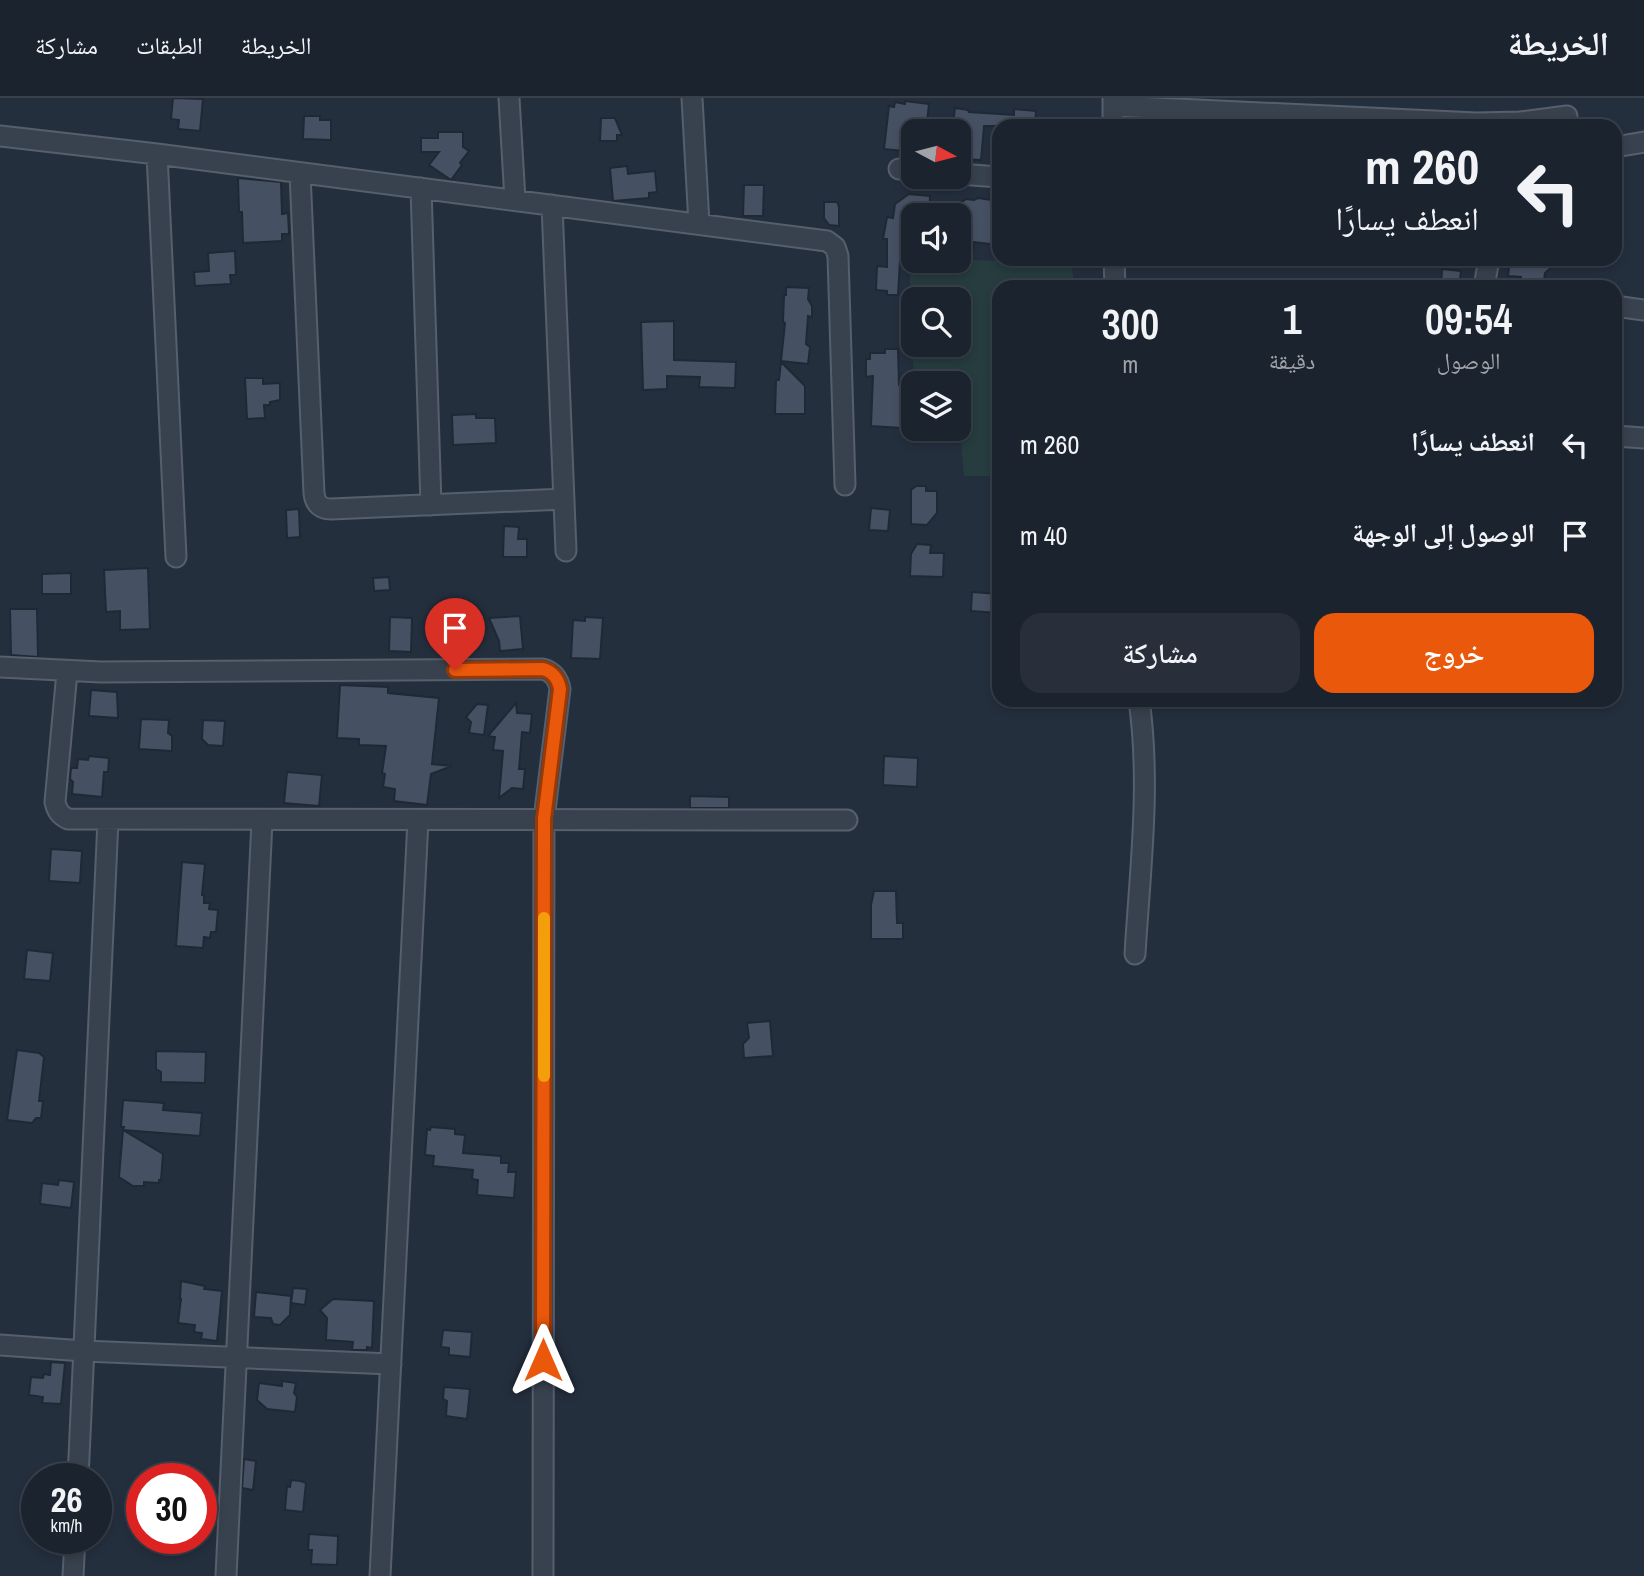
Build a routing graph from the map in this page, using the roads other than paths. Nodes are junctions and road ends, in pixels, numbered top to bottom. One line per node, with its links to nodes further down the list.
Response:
1 (509, 98): 15 (street)
2 (692, 98): 17 (street)
3 (1113, 102): 5 (street)
4 (1566, 113): 6 (street)
5 (1356, 119)
6 (1540, 119)
7 (0, 136): 10 (street)
8 (1644, 142): 9 (street)
9 (1622, 146)
10 (157, 154): 11 (street); 26 (street)
11 (300, 173): 14 (street); 24 (street)
12 (971, 175): 13 (street)
13 (992, 176)
14 (421, 188): 15 (street); 24 (street)
15 (515, 200): 16 (street)
16 (552, 205): 17 (street); 23 (street)
17 (699, 224): 22 (street)
18 (1622, 307): 19 (street)
19 (1644, 310)
20 (1622, 436): 21 (street)
21 (1644, 438)
22 (845, 485)
23 (564, 499): 24 (street); 25 (street)
24 (431, 505)
25 (566, 551)
26 (176, 556)
27 (0, 667): 28 (street)
28 (67, 672): 30 (street); 31 (street)
29 (1140, 707): 35 (street)
30 (544, 819): 32 (street); 33 (street); 45 (street)
31 (108, 820): 34 (street); 37 (street)
32 (418, 820): 34 (street); 39 (street)
33 (847, 820)
34 (262, 821): 38 (street)
35 (1135, 954)
36 (0, 1345): 37 (street)
37 (84, 1351): 38 (street); 40 (street)
38 (236, 1357): 39 (street); 43 (street)
39 (391, 1364): 44 (street)
40 (79, 1463)
41 (74, 1554): 42 (street)
42 (73, 1576)
43 (226, 1576)
44 (380, 1576)
45 (543, 1576)

